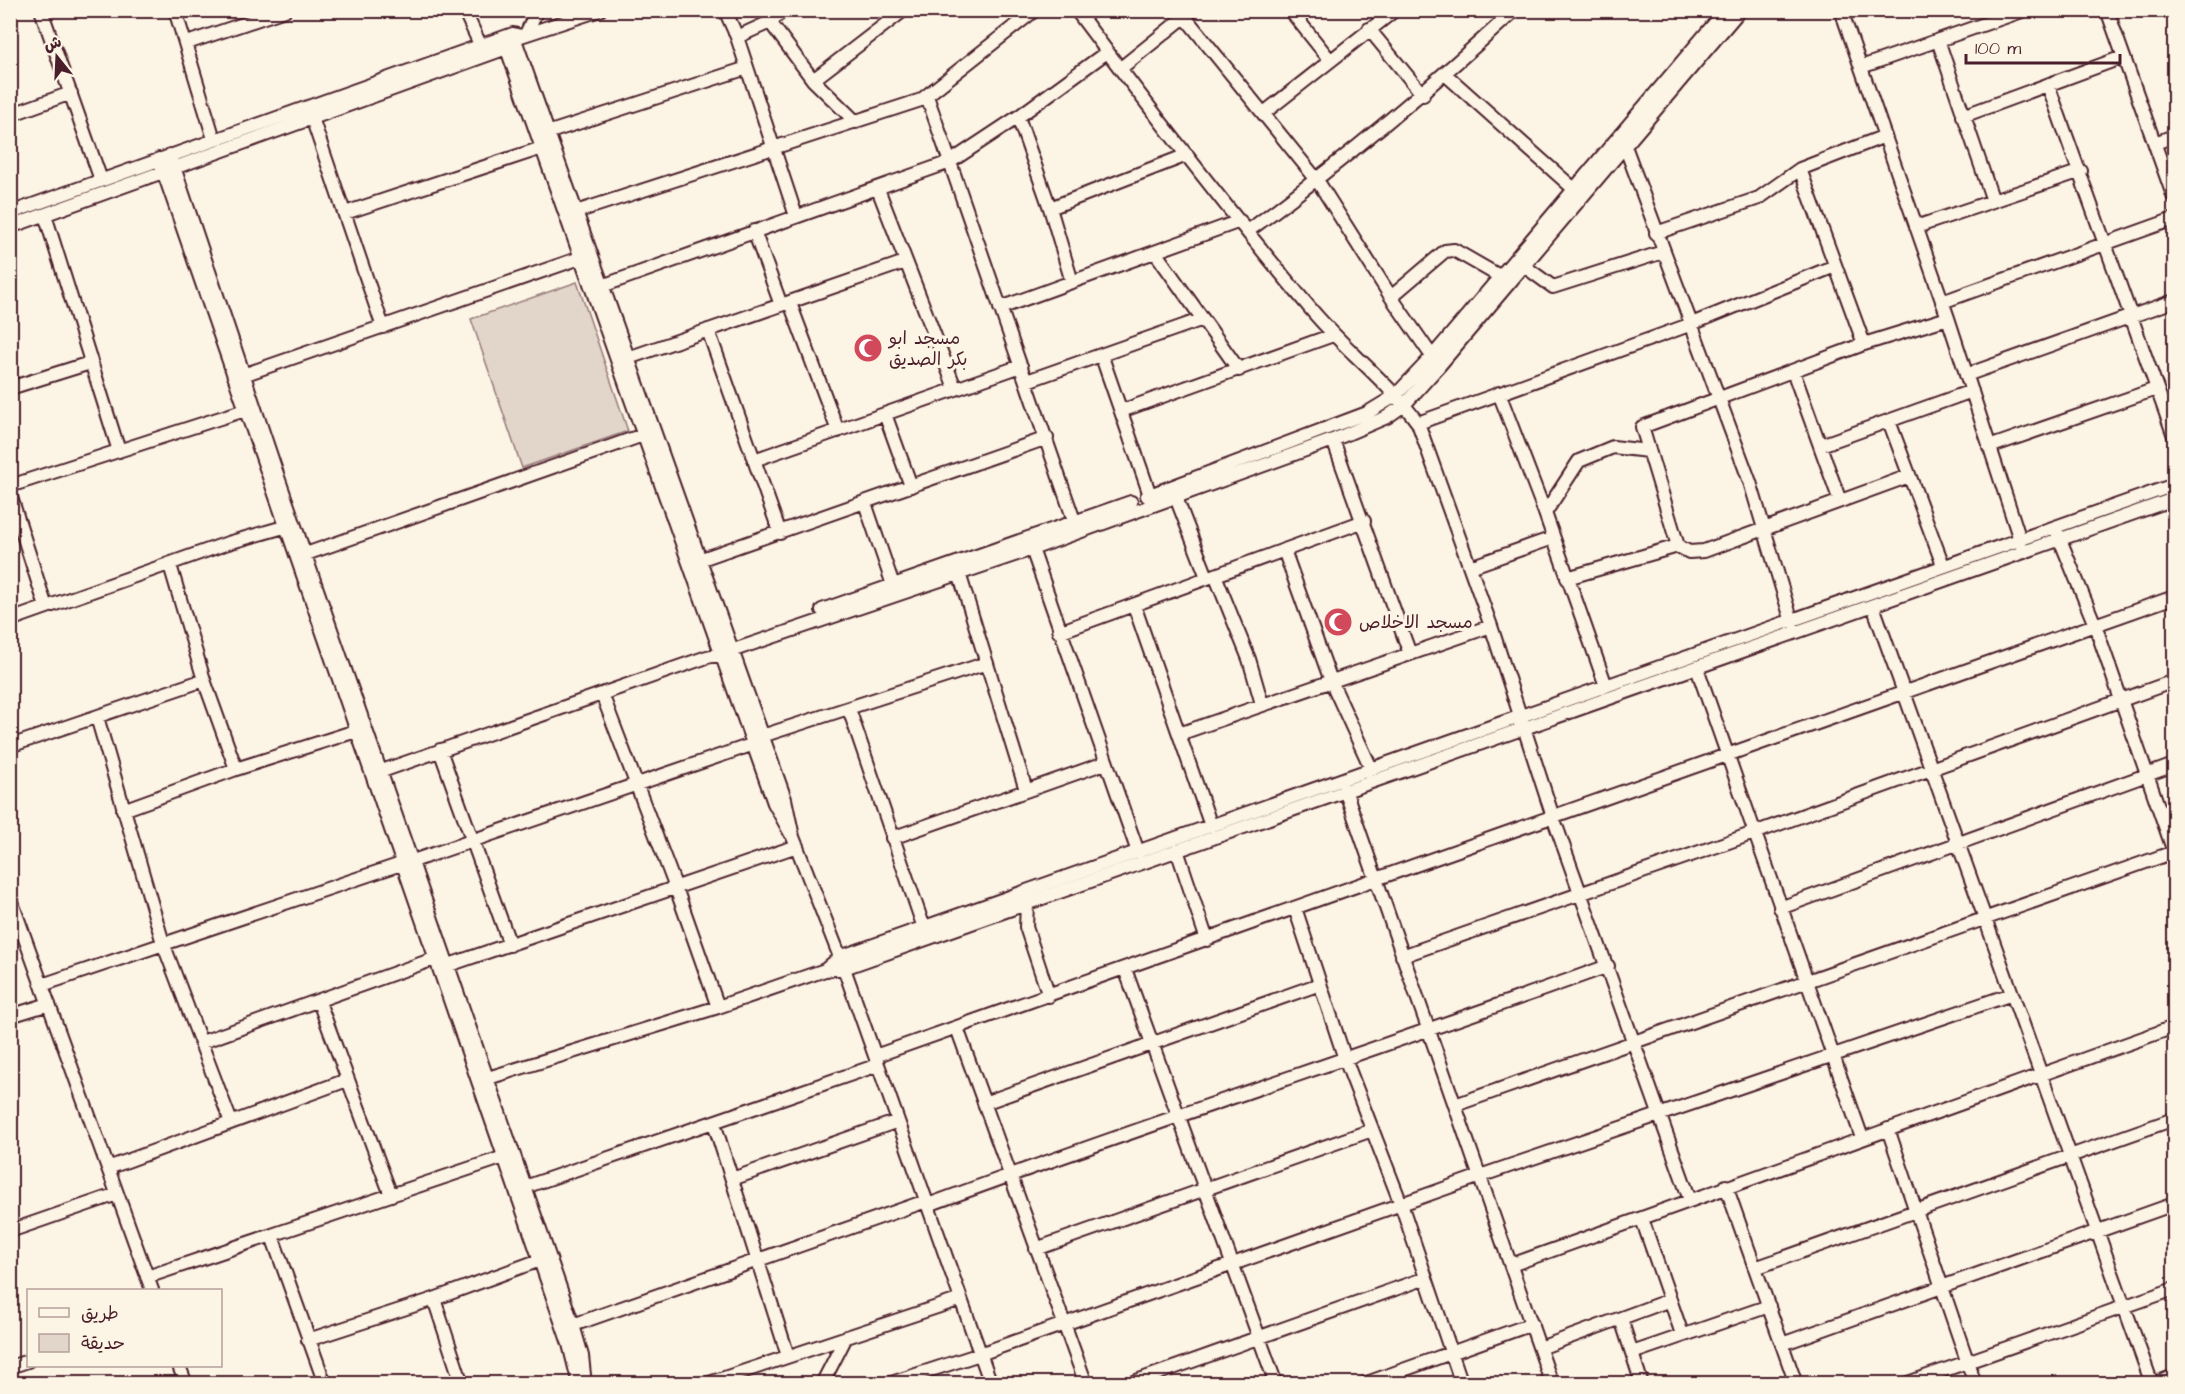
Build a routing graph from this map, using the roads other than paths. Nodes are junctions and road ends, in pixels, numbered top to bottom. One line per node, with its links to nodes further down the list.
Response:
1 (41, 10): 37 (street)
2 (175, 10): 26 (street)
3 (464, 10): 27 (street)
4 (537, 10): 24 (street)
5 (600, 10): 24 (street)
6 (725, 10): 23 (street)
7 (784, 10): 21 (street)
8 (904, 10): 35 (street)
9 (1035, 10): 39 (street)
10 (1076, 10): 28 (street)
11 (1290, 10): 30 (street)
12 (1395, 10): 22 (street)
13 (1515, 10): 34 (street)
14 (1726, 10): 62 (street)
15 (1740, 10): 51 (street)
16 (1841, 10): 31 (street)
17 (2107, 10): 29 (street)
18 (281, 11): 26 (street)
19 (2024, 11): 25 (street)
20 (1189, 14): 33 (street); 40 (street)
21 (770, 22): 23 (street); 35 (street)
22 (1370, 29): 30 (street); 38 (street)
23 (737, 37): 32 (street)
24 (514, 39): 27 (street); 46 (street); 52 (street)
25 (1938, 40): 31 (street); 42 (street)
26 (186, 43): 49 (street)
27 (484, 51): 44 (street); 49 (street)
28 (1107, 52): 33 (street); 43 (street)
29 (2123, 57): 36 (street); 50 (street)
30 (1330, 60): 40 (street)
31 (1861, 67): 47 (street)
32 (747, 68): 46 (street); 53 (street)
33 (1121, 68): 54 (street)
34 (1445, 74): 38 (street); 62 (street)
35 (813, 80): 45 (street)
36 (2048, 85): 42 (street); 58 (street)
37 (71, 93): 41 (street); 59 (street)
38 (1423, 95): 60 (street)
39 (927, 96): 45 (street); 55 (street)
40 (1264, 113): 60 (street)
41 (10, 115)
42 (1963, 116): 64 (street)
43 (1018, 117): 55 (street); 65 (street)
44 (312, 118): 56 (street); 68 (street)
45 (856, 122): 53 (street)
46 (548, 133): 66 (street)
47 (1885, 136): 57 (street); 74 (street)
48 (2175, 136): 50 (street)
49 (214, 139): 56 (street)
50 (2155, 143): 63 (street)
51 (1625, 146): 76 (street); 82 (street)
52 (542, 148): 68 (street); 80 (street)
53 (775, 149): 66 (street); 70 (street)
54 (1187, 155): 65 (street); 73 (street)
55 (950, 162): 61 (street); 91 (street)
56 (166, 163): 59 (street); 69 (street); 107 (street); 117 (street)
57 (1800, 169): 76 (street); 83 (street)
58 (2081, 171): 64 (street); 77 (street)
59 (101, 180): 67 (street)
60 (1317, 180): 73 (street); 87 (street)
61 (878, 189): 70 (street); 81 (street)
62 (1574, 189): 84 (street)
63 (2175, 198)
64 (1993, 201): 74 (street)
65 (1050, 208): 85 (street)
66 (576, 212): 86 (street)
67 (10, 213)
68 (345, 213): 96 (street)
69 (45, 215): 72 (street); 103 (street)
70 (796, 216): 75 (street)
71 (2175, 219): 77 (street)
72 (10, 226)
73 (1244, 226): 78 (street); 98 (street)
74 (1916, 227): 89 (street)
75 (754, 231): 86 (street); 90 (street)
76 (1656, 233): 79 (street)
77 (2107, 244): 89 (street); 92 (street)
78 (1155, 252): 85 (street); 94 (street)
79 (1663, 252): 82 (street); 95 (street)
80 (580, 258): 96 (street); 123 (street)
81 (904, 262): 90 (street); 111 (street)
82 (1524, 266): 102 (street)
83 (1835, 266): 95 (street); 99 (street)
84 (1501, 277): 87 (street); 102 (street)
85 (1072, 282): 91 (street)
86 (602, 286): 101 (street)
87 (1391, 297): 102 (street)
88 (2175, 301): 92 (street)
89 (1942, 302): 93 (street)
90 (785, 304): 97 (street); 122 (street)
91 (1000, 308): 104 (street)
92 (2131, 315): 108 (street); 112 (street)
93 (1948, 318): 99 (street); 108 (street)
94 (1203, 319): 100 (street); 105 (street)
95 (1689, 325): 114 (street); 115 (street)
96 (383, 327): 107 (street)
97 (708, 330): 101 (street); 131 (street)
98 (1333, 335): 105 (street); 116 (street)
99 (1864, 344): 106 (street)
100 (1102, 357): 109 (street); 118 (street)
101 (628, 358): 156 (street)
102 (1436, 362): 116 (street)
103 (90, 363): 110 (street); 129 (street)
104 (1021, 366): 109 (street); 111 (street)
105 (1239, 370): 118 (street)
106 (1793, 371): 115 (street); 127 (street)
107 (243, 375): 144 (street)
108 (1966, 375): 113 (street)
109 (1027, 381): 125 (street)
110 (10, 388)
111 (955, 388): 119 (street)
112 (2156, 389): 124 (street); 128 (street)
113 (1972, 391): 120 (street); 128 (street)
114 (1498, 393): 121 (street); 142 (street)
115 (1718, 399): 130 (street); 147 (street)
116 (1399, 400): 121 (street); 126 (street); 137 (street)
117 (245, 410): 129 (street); 144 (street)
118 (1121, 411): 137 (street)
119 (885, 414): 122 (street); 135 (street)
120 (1889, 421): 127 (street); 132 (street)
121 (1418, 423): 159 (street)
122 (838, 431): 131 (street)
123 (643, 435): 155 (street); 173 (street)
124 (2175, 436)
125 (1047, 438): 135 (street); 145 (street)
126 (1333, 440): 138 (street); 143 (street)
127 (1821, 445): 140 (street)
128 (1989, 447): 152 (street)
129 (119, 451): 134 (street)
130 (1648, 452): 142 (street); 151 (street)
131 (754, 460): 148 (street)
132 (1909, 476): 140 (street); 158 (street)
133 (2175, 485): 146 (street)
134 (10, 486)
135 (911, 486): 141 (street)
136 (10, 494): 167 (street)
137 (1150, 495): 145 (street)
138 (1175, 495): 145 (street); 161 (street)
139 (2175, 499): 150 (street)
140 (1840, 501): 147 (street)
141 (865, 503): 148 (street); 163 (street)
142 (1545, 513): 149 (street)
143 (1364, 521): 154 (street); 174 (street)
144 (289, 525): 155 (street); 157 (street); 188 (street)
145 (1076, 527): 153 (street); 163 (street)
146 (2055, 527): 150 (street); 152 (street)
147 (1764, 528): 151 (street); 169 (street)
148 (780, 533): 156 (street)
149 (1553, 538): 159 (street); 162 (street)
150 (2060, 539): 152 (street); 170 (street)
151 (1678, 546): 162 (street)
152 (2021, 546): 158 (street); 166 (street)
153 (1032, 549): 160 (street); 172 (street)
154 (1284, 550): 161 (street); 178 (street)
155 (306, 554): 199 (street)
156 (699, 560): 173 (street)
157 (170, 564): 167 (street); 177 (street)
158 (1943, 565): 169 (street)
159 (1470, 567): 171 (street)
160 (959, 573): 173 (street); 175 (street)
161 (1211, 576): 165 (street); 184 (street)
162 (1567, 578): 180 (street)
163 (893, 585): 173 (street)
164 (2175, 597): 170 (street)
165 (1134, 605): 172 (street); 189 (street)
166 (1873, 606): 176 (street); 181 (street)
167 (46, 607): 168 (street)
168 (10, 620)
169 (1792, 622): 180 (street)
170 (2095, 625): 181 (street); 183 (street)
171 (1491, 626): 174 (street); 187 (street)
172 (1059, 632): 194 (street)
173 (725, 649): 182 (street); 190 (street)
174 (1410, 654): 178 (street)
175 (987, 663): 185 (street); 202 (street)
176 (1697, 668): 187 (street); 193 (street)
177 (204, 680): 186 (street); 197 (street)
178 (1331, 681): 184 (street); 196 (street)
179 (2175, 681): 183 (street)
180 (1606, 686): 187 (street)
181 (1904, 691): 193 (street); 198 (street)
182 (602, 694): 192 (street); 201 (street)
183 (2121, 700): 198 (street); 200 (street)
184 (1262, 704): 189 (street)
185 (849, 709): 190 (street); 208 (street)
186 (97, 717): 191 (street); 204 (street)
187 (1523, 722): 196 (street); 203 (street); 205 (street)
188 (356, 731): 197 (street); 215 (street)
189 (1179, 734): 206 (street)
190 (758, 740): 201 (street); 210 (street)
191 (10, 746)
192 (440, 750): 199 (street); 209 (street)
193 (1727, 754): 205 (street); 207 (street)
194 (1105, 763): 202 (street); 213 (street)
195 (2175, 765): 200 (street)
196 (1371, 768): 206 (street)
197 (236, 769): 204 (street)
198 (1931, 769): 207 (street); 211 (street)
199 (381, 771): 215 (street)
200 (2147, 775): 211 (street); 214 (street)
201 (637, 784): 209 (street); 218 (street)
202 (1026, 790): 208 (street)
203 (1345, 790): 212 (street); 217 (street)
204 (123, 810): 228 (street)
205 (1553, 818): 217 (street); 219 (street)
206 (1211, 825): 213 (street)
207 (1754, 833): 219 (street); 223 (street)
208 (892, 838): 226 (street)
209 (473, 841): 215 (street); 229 (street)
210 (795, 842): 218 (street); 232 (street)
211 (1958, 844): 223 (street); 224 (street)
212 (1177, 850): 216 (street); 227 (street)
213 (1138, 852): 216 (street)
214 (2174, 852): 224 (street)
215 (407, 863): 228 (street); 231 (street); 233 (street)
216 (1122, 864): 221 (street); 225 (street)
217 (1376, 879): 222 (street); 230 (street)
218 (676, 888): 229 (street); 243 (street)
219 (1581, 893): 230 (street); 234 (street)
220 (10, 897): 238 (street)
221 (1027, 904): 225 (street); 240 (street)
222 (1295, 908): 227 (street); 237 (street)
223 (1780, 908): 236 (street)
224 (1985, 920): 236 (street); 239 (street)
225 (943, 927): 226 (street); 232 (street)
226 (924, 928): 232 (street)
227 (1207, 940): 235 (street)
228 (163, 943): 238 (street); 249 (street)
229 (510, 945): 233 (street)
230 (1402, 956): 247 (street)
231 (434, 959): 241 (street); 269 (street)
232 (842, 962): 243 (street); 253 (street)
233 (449, 966): 255 (street)
234 (1608, 966): 247 (street); 250 (street)
235 (1125, 969): 240 (street); 248 (street)
236 (1805, 982): 250 (street); 251 (street)
237 (1320, 984): 248 (street); 252 (street)
238 (42, 985): 242 (street)
239 (2012, 994): 251 (street); 254 (street)
240 (1049, 996): 246 (street)
241 (319, 1002): 249 (street); 256 (street)
242 (49, 1004): 244 (street); 270 (street)
243 (718, 1007): 255 (street)
244 (10, 1016)
245 (2175, 1027): 254 (street)
246 (957, 1028): 253 (street); 257 (street)
247 (1429, 1031): 252 (street); 258 (street)
248 (1152, 1041): 257 (street); 259 (street)
249 (202, 1042): 263 (street)
250 (1634, 1042): 258 (street); 260 (street)
251 (1832, 1056): 260 (street); 267 (street)
252 (1345, 1059): 259 (street); 266 (street)
253 (877, 1060): 262 (street); 264 (street)
254 (2040, 1075): 265 (street); 268 (street)
255 (488, 1078): 275 (street)
256 (347, 1080): 263 (street); 278 (street)
257 (984, 1103): 271 (street)
258 (1455, 1105): 272 (street)
259 (1179, 1114): 271 (street); 276 (street)
260 (1659, 1115): 272 (street); 279 (street)
261 (2175, 1119): 268 (street)
262 (898, 1121): 273 (street); 280 (street)
263 (231, 1122): 270 (street)
264 (714, 1122): 273 (street); 275 (street)
265 (1888, 1129): 267 (street); 283 (street)
266 (1372, 1130): 276 (street); 281 (street)
267 (1862, 1138): 274 (street)
268 (2070, 1155): 283 (street); 285 (street)
269 (504, 1157): 278 (street); 289 (street)
270 (108, 1167): 277 (street)
271 (1010, 1175): 280 (street); 288 (street)
272 (1480, 1176): 281 (street); 292 (street)
273 (732, 1179): 290 (street)
274 (1726, 1186): 279 (street); 293 (street)
275 (525, 1187): 307 (street)
276 (1206, 1189): 288 (street); 291 (street)
277 (117, 1194): 286 (street); 294 (street)
278 (391, 1195): 287 (street)
279 (1690, 1200): 284 (street)
280 (927, 1203): 290 (street); 300 (street)
281 (1401, 1204): 291 (street); 295 (street)
282 (2175, 1204): 285 (street)
283 (1915, 1211): 293 (street); 296 (street)
284 (1641, 1219): 292 (street); 301 (street)
285 (2098, 1230): 296 (street); 303 (street)
286 (10, 1231)
287 (272, 1236): 294 (street); 311 (street)
288 (1036, 1249): 305 (street)
289 (540, 1260): 299 (street); 326 (street)
290 (758, 1260): 307 (street); 317 (street)
291 (1232, 1264): 305 (street); 310 (street)
292 (1511, 1265): 306 (street)
293 (1755, 1268): 302 (street)
294 (147, 1277): 297 (street)
295 (1426, 1278): 310 (street); 314 (street)
296 (1942, 1287): 312 (street); 319 (street)
297 (152, 1289)
298 (2175, 1289): 303 (street)
299 (434, 1299): 311 (street); 325 (street)
300 (961, 1299): 309 (street); 316 (street)
301 (1670, 1300): 304 (street); 308 (street)
302 (1769, 1306): 308 (street); 312 (street)
303 (2125, 1306): 319 (street); 342 (street)
304 (1621, 1319): 313 (street); 315 (street)
305 (1063, 1324): 316 (street); 332 (street)
306 (1532, 1324): 313 (street); 314 (street)
307 (573, 1325): 327 (street)
308 (1682, 1334): 315 (street)
309 (846, 1337): 317 (street); 329 (street)
310 (1259, 1337): 333 (street); 334 (street)
311 (308, 1340): 324 (street)
312 (1782, 1344): 339 (street)
313 (1540, 1348): 337 (street)
314 (1451, 1353): 335 (street); 336 (street)
315 (1632, 1353): 338 (street)
316 (980, 1354): 330 (street); 331 (street)
317 (788, 1356): 328 (street)
318 (27, 1361): 320 (street)
319 (1967, 1362): 340 (street); 341 (street)
320 (10, 1367)
321 (180, 1367): 323 (street)
322 (2175, 1376): 342 (street)
323 (186, 1383)
324 (325, 1383)
325 (458, 1383)
326 (577, 1383)
327 (585, 1383)
328 (706, 1383)
329 (822, 1383)
330 (888, 1383)
331 (991, 1383)
332 (1086, 1383)
333 (1128, 1383)
334 (1276, 1383)
335 (1364, 1383)
336 (1462, 1383)
337 (1552, 1383)
338 (1642, 1383)
339 (1796, 1383)
340 (1905, 1383)
341 (1975, 1383)
342 (2153, 1383)

